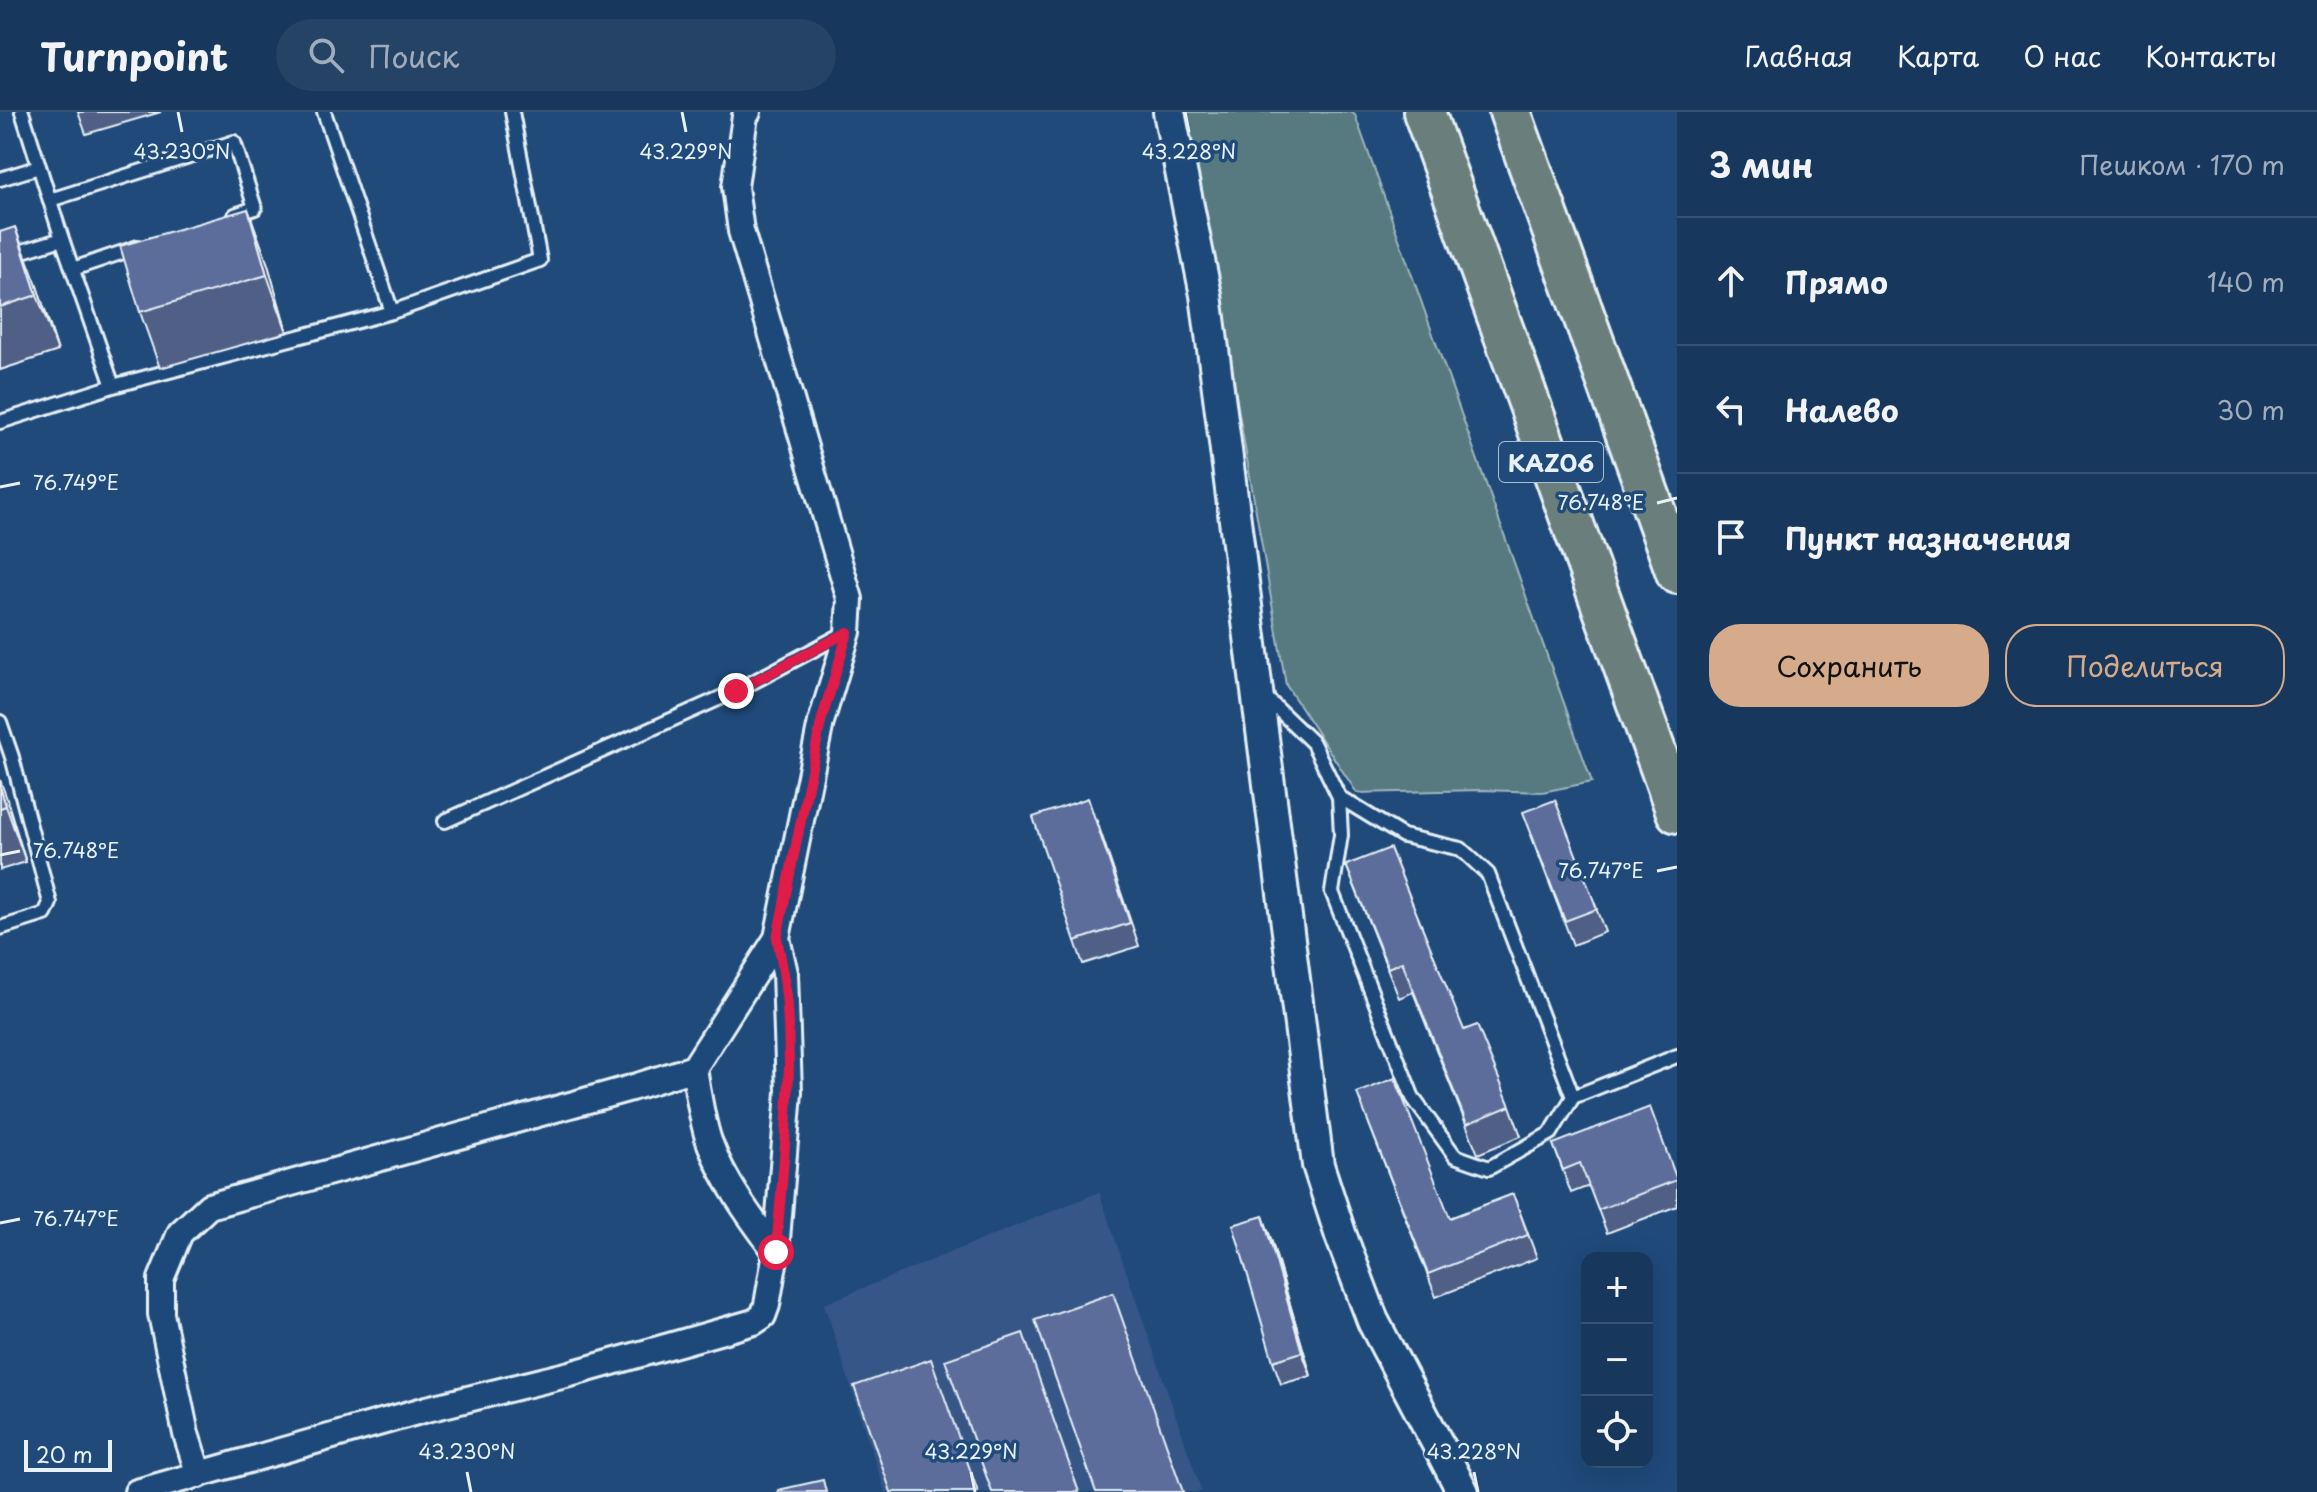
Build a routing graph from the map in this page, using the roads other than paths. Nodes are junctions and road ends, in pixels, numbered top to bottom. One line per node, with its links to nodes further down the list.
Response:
1 (22, 112): 8 (lane)
2 (324, 112): 16 (lane)
3 (512, 112): 16 (lane)
4 (748, 112): 20 (street)
5 (1169, 112): 21 (street)
6 (1424, 112): 25 (highway, KАZ06)
7 (1510, 112): 19 (highway, KАZ06)
8 (39, 167): 9 (lane); 10 (lane)
9 (0, 179)
10 (50, 200): 11 (lane); 12 (lane)
11 (227, 217)
12 (62, 239): 14 (lane); 15 (lane)
13 (157, 241): 15 (lane)
14 (0, 258)
15 (73, 269): 17 (lane)
16 (392, 312): 17 (lane)
17 (113, 386): 18 (lane)
18 (0, 422)
19 (1677, 573)
20 (848, 632): 26 (lane); 28 (street)
21 (1257, 689): 24 (lane); 35 (street)
22 (0, 722): 23 (lane)
23 (6, 759): 27 (lane)
24 (1339, 797): 31 (lane); 31 (lane)
25 (1677, 812)
26 (445, 821)
27 (0, 928)
28 (777, 938): 30 (street); 32 (street)
29 (1677, 1056): 31 (lane)
30 (694, 1068): 32 (street); 33 (street)
31 (1573, 1097)
32 (776, 1252): 33 (street)
33 (199, 1475): 34 (street)
34 (137, 1492)
35 (1463, 1492)

